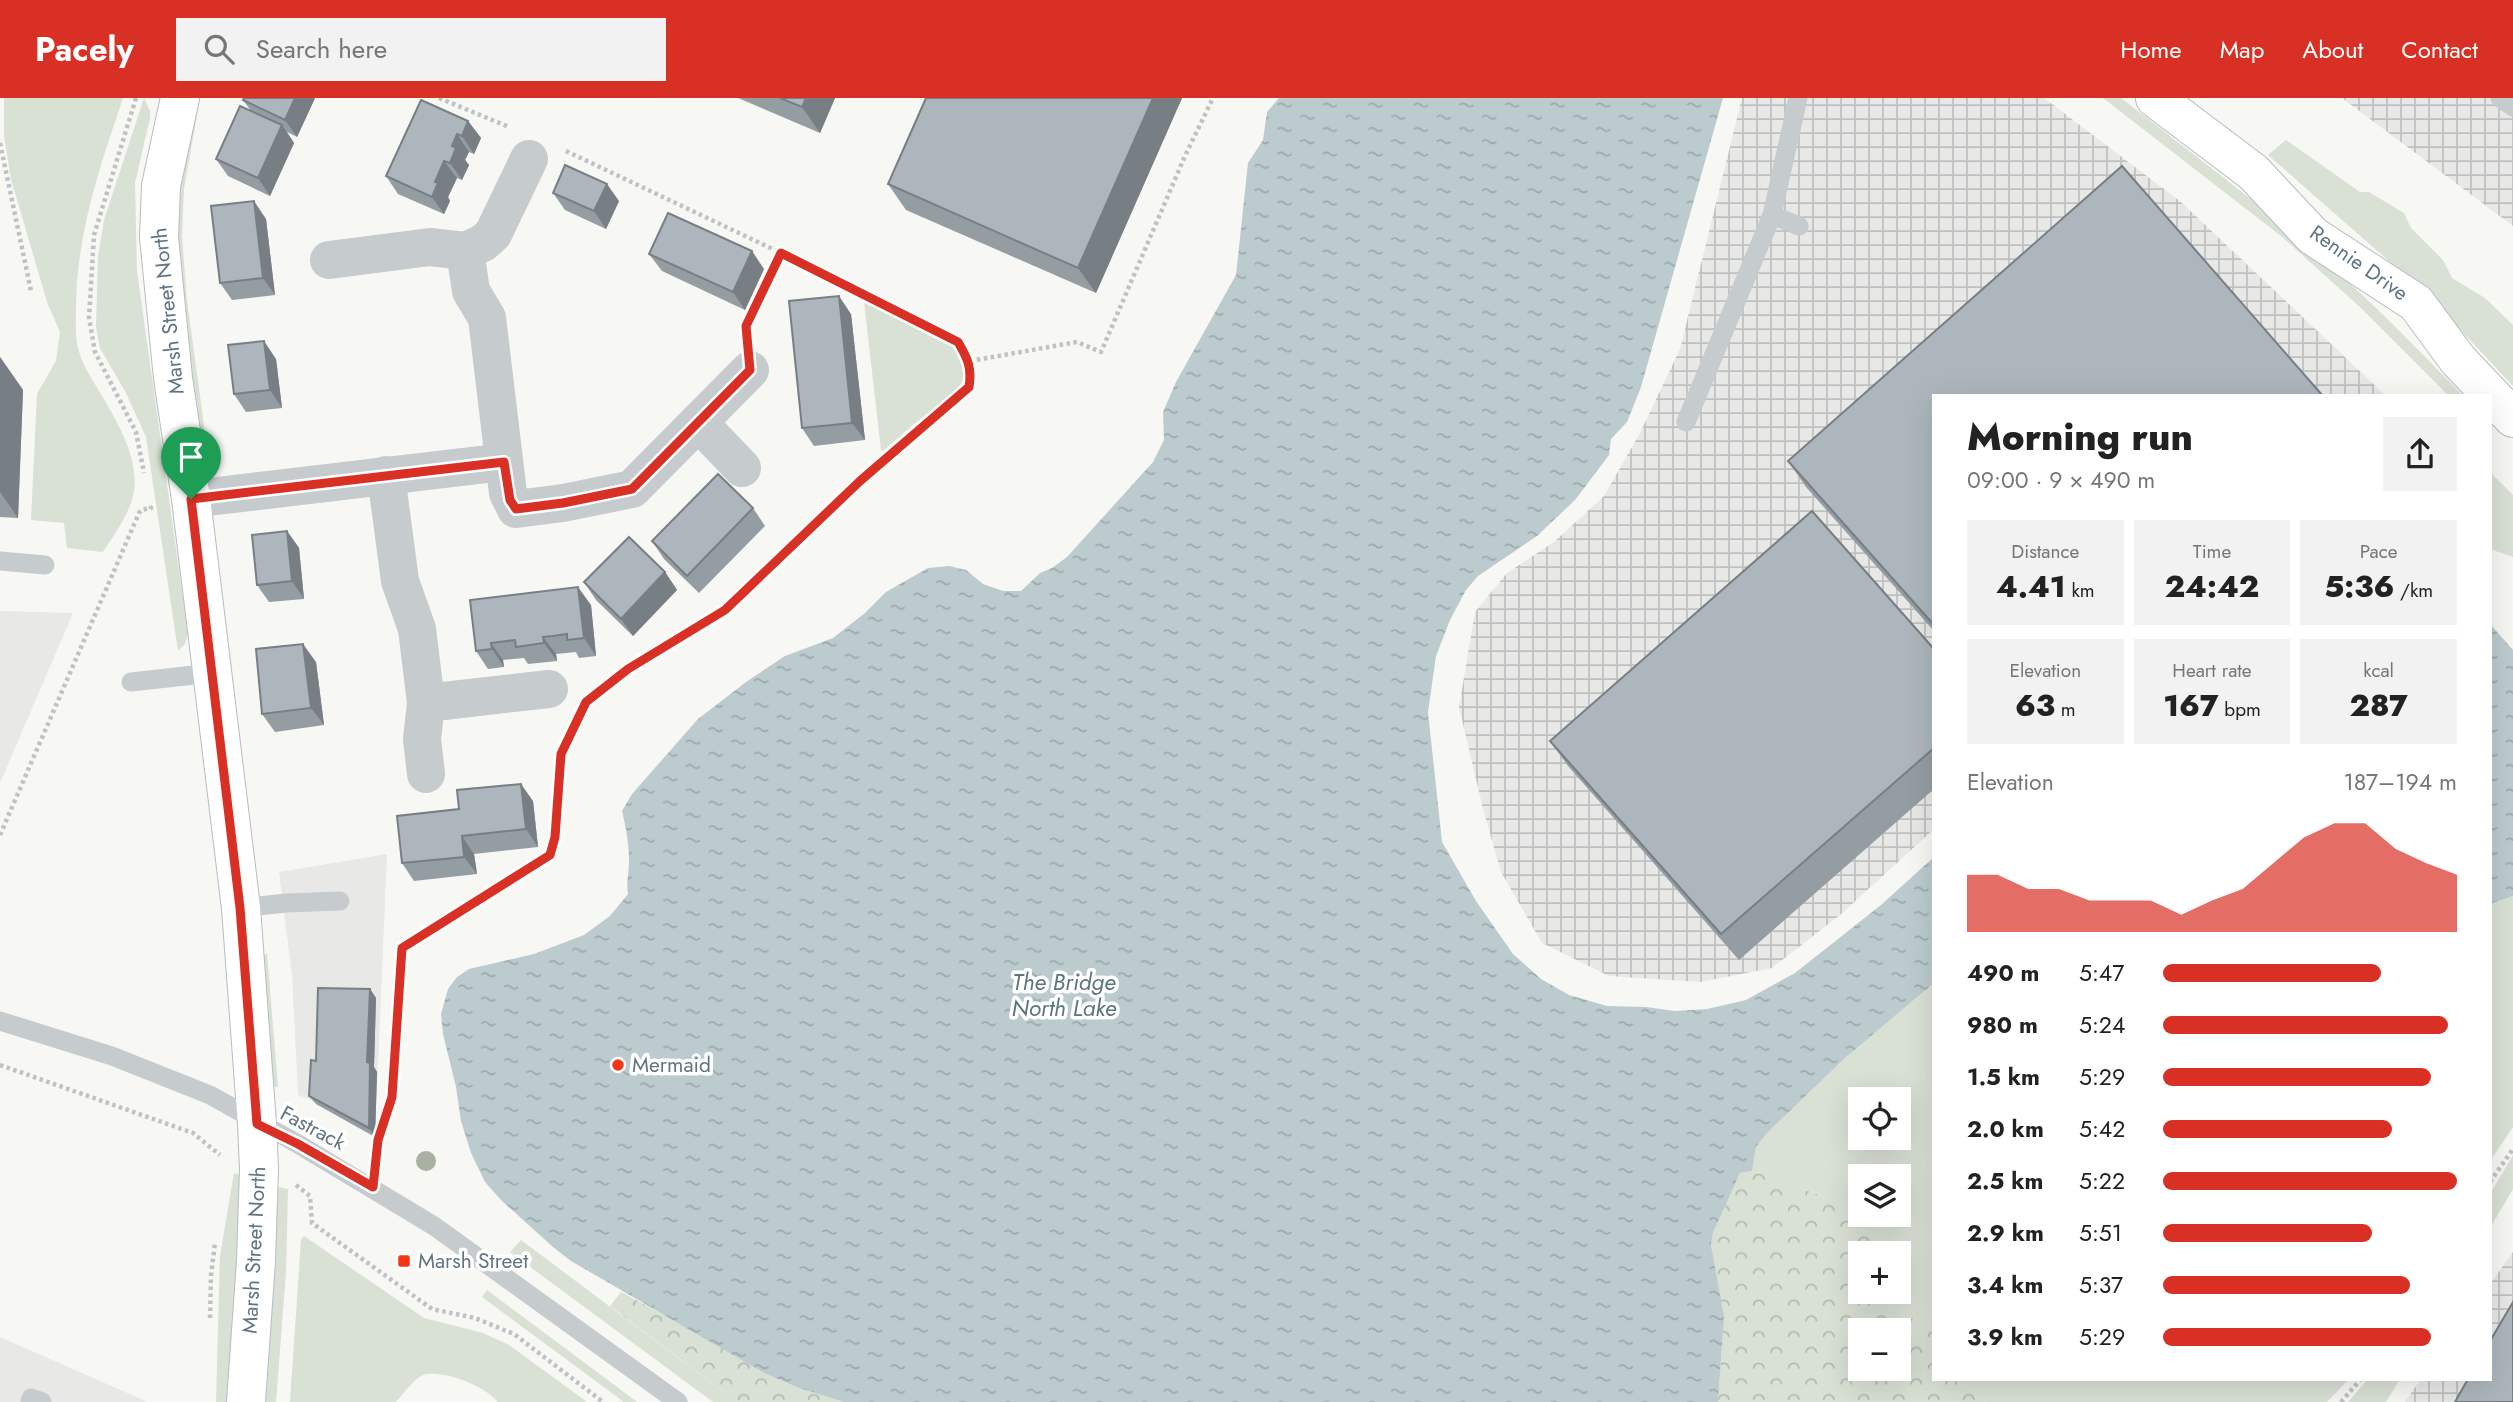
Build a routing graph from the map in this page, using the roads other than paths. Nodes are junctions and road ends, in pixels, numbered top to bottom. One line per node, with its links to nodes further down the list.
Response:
1 (180, 98): 20 (street, Marsh Street North)
2 (1798, 98): 7 (lane)
3 (2155, 98): 12 (street, Rennie Drive)
4 (2500, 98): 5 (lane)
5 (2513, 107)
6 (535, 146): 9 (street)
7 (1772, 215): 8 (lane); 16 (lane)
8 (1799, 226)
9 (465, 251): 10 (street); 17 (street)
10 (329, 260)
11 (750, 370): 15 (street)
12 (2490, 394)
13 (2492, 396): 14 (street, Rennie Drive)
14 (2513, 418)
15 (698, 422): 17 (street); 18 (street)
16 (1686, 422)
17 (504, 462): 19 (street)
18 (742, 468)
19 (386, 474): 20 (street); 26 (street)
20 (191, 499): 23 (street, Marsh Street North)
21 (0, 561): 22 (lane)
22 (45, 565)
23 (212, 673): 24 (lane); 29 (street, Marsh Street North)
24 (131, 682)
25 (549, 689): 26 (street)
26 (426, 703): 27 (street)
27 (426, 774)
28 (340, 901): 29 (lane)
29 (240, 908): 31 (street, Marsh Street North)
30 (0, 1021): 31 (lane, Fastrack)
31 (257, 1124): 34 (street, Marsh Street North); 35 (lane, Fastrack)
32 (30, 1402): 33 (lane)
33 (42, 1402)
34 (246, 1402)
35 (678, 1402)

